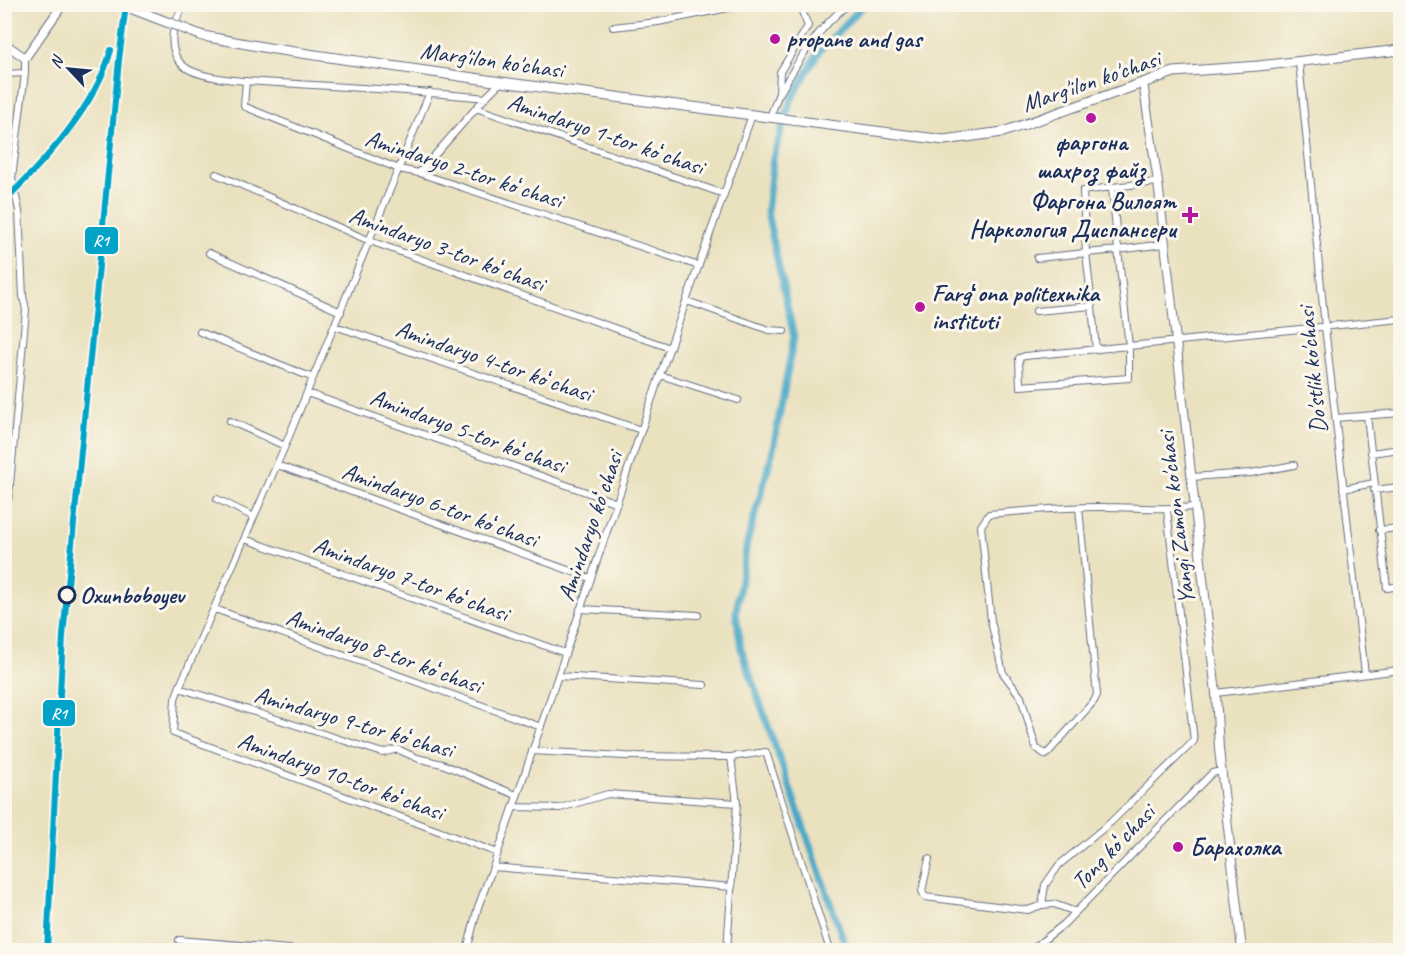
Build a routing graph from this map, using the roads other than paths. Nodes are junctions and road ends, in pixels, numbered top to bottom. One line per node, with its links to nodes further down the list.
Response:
1 (10, 4): 8 (street)
2 (63, 4): 12 (street)
3 (120, 4): 17 (main road, Marg'ilon ko'chasi, bridge)
4 (187, 4): 16 (street)
5 (748, 4): 9 (street)
6 (799, 4): 20 (street)
7 (849, 4): 20 (street)
8 (4, 11)
9 (613, 27)
10 (4, 43): 12 (street)
11 (1401, 50): 13 (main road, Marg'ilon ko'chasi)
12 (25, 58): 14 (street)
13 (1299, 62): 18 (main road, Marg'ilon ko'chasi); 44 (street, Do'stlik ko'chasi)
14 (25, 73): 15 (street); 75 (street)
15 (4, 74)
16 (246, 81): 19 (street); 25 (street, Amindaryo 2-tor koʻchasi)
17 (501, 82): 21 (street); 23 (main road, Marg'ilon ko'chasi)
18 (1143, 82): 24 (main road, Marg'ilon ko'chasi); 28 (street, Yangi Zamon ko'chasi)
19 (430, 92): 21 (street); 25 (street)
20 (779, 93): 24 (street)
21 (485, 98): 22 (street)
22 (476, 108): 26 (street); 30 (street, Amindaryo 1-tor koʻchasi)
23 (752, 115): 24 (main road, Marg'ilon ko'chasi); 30 (street, Amindaryo koʻchasi)
24 (773, 117)
25 (399, 169): 26 (street, Amindaryo 2-tor koʻchasi); 31 (street)
26 (419, 173): 37 (street, Amindaryo 2-tor koʻchasi)
27 (216, 174): 31 (street, Amindaryo 3-tor koʻchasi)
28 (1158, 182): 29 (street); 32 (street, Yangi Zamon ko'chasi)
29 (1112, 187): 33 (street); 35 (street)
30 (724, 194): 37 (street, Amindaryo koʻchasi)
31 (370, 241): 41 (street); 49 (street, Amindaryo 3-tor koʻchasi)
32 (1164, 244): 33 (street); 47 (street, Yangi Zamon ko'chasi)
33 (1118, 250): 35 (street); 48 (street)
34 (209, 253): 41 (street)
35 (1086, 253): 36 (street); 39 (street)
36 (1037, 258)
37 (699, 266): 38 (street, Amindaryo koʻchasi)
38 (687, 301): 45 (street); 49 (street, Amindaryo koʻchasi)
39 (1092, 306): 40 (street); 50 (street)
40 (1036, 311)
41 (341, 312): 43 (street)
42 (1401, 319): 44 (street)
43 (335, 326): 52 (street); 59 (street, Amindaryo 4-tor koʻchasi)
44 (1324, 327): 47 (street); 57 (street, Do'stlik ko'chasi)
45 (784, 331)
46 (200, 332): 52 (street)
47 (1175, 342): 48 (street); 65 (street, Yangi Zamon ko'chasi)
48 (1129, 346): 50 (street); 50 (street)
49 (670, 348): 51 (street, Amindaryo koʻchasi)
50 (1096, 350)
51 (660, 375): 54 (street); 59 (street, Amindaryo koʻchasi)
52 (313, 378): 53 (street)
53 (307, 393): 60 (street); 71 (street, Amindaryo 5-tor koʻchasi)
54 (738, 400)
55 (1401, 413): 56 (street)
56 (1367, 416): 57 (street); 62 (street)
57 (1335, 418): 68 (street, Do'stlik ko'chasi)
58 (230, 421): 60 (street)
59 (641, 430): 71 (street, Amindaryo koʻchasi)
60 (285, 446): 63 (street)
61 (1401, 449): 62 (street)
62 (1371, 453): 66 (street)
63 (277, 465): 76 (street); 80 (street, Amindaryo 6-tor koʻchasi)
64 (1294, 465): 65 (street)
65 (1191, 477): 72 (street, Yangi Zamon ko'chasi)
66 (1374, 483): 68 (street); 69 (street)
67 (1401, 487): 69 (street)
68 (1344, 489): 87 (street, Do'stlik ko'chasi)
69 (1374, 490): 78 (street)
70 (217, 499): 76 (street)
71 (617, 503): 80 (street, Amindaryo koʻchasi)
72 (1194, 507): 74 (street); 91 (street, Yangi Zamon ko'chasi)
73 (1079, 508): 73 (street); 74 (street)
74 (1167, 510): 103 (street)
75 (4, 512)
76 (254, 517): 79 (street)
77 (1401, 528): 78 (street)
78 (1379, 530): 81 (street)
79 (245, 539): 82 (street); 85 (street, Amindaryo 7-tor koʻchasi)
80 (590, 578): 83 (street, Amindaryo koʻchasi)
81 (1401, 586)
82 (215, 609): 90 (street); 92 (street, Amindaryo 8-tor koʻchasi)
83 (580, 609): 84 (street); 85 (street, Amindaryo koʻchasi)
84 (698, 615)
85 (565, 653): 88 (street, Amindaryo koʻchasi)
86 (1401, 670): 87 (street)
87 (1365, 675): 91 (street)
88 (558, 676): 89 (street); 92 (street, Amindaryo koʻchasi)
89 (704, 685)
90 (179, 688): 96 (street, Amindaryo 9-tor koʻchasi); 99 (street, Amindaryo 10-tor koʻchasi)
91 (1216, 693): 95 (street, Yangi Zamon ko'chasi)
92 (541, 727): 93 (street, Amindaryo koʻchasi)
93 (532, 751): 94 (street); 96 (street, Amindaryo koʻchasi)
94 (731, 757): 97 (street); 109 (street)
95 (1222, 771): 104 (street, Tong koʻchasi); 111 (street, Yangi Zamon ko'chasi)
96 (516, 795): 98 (street, Amindaryo koʻchasi)
97 (737, 803): 98 (street); 102 (street)
98 (513, 807): 99 (street, Amindaryo koʻchasi)
99 (498, 853): 101 (street, Amindaryo koʻchasi)
100 (929, 859): 103 (street)
101 (493, 867): 102 (street); 107 (street, Amindaryo koʻchasi)
102 (732, 887): 108 (street)
103 (1042, 905): 104 (street)
104 (1076, 912): 110 (street, Tong koʻchasi)
105 (179, 940): 106 (street)
106 (301, 951)
107 (467, 951)
108 (727, 951)
109 (830, 951)
110 (1031, 951)
111 (1242, 951)

